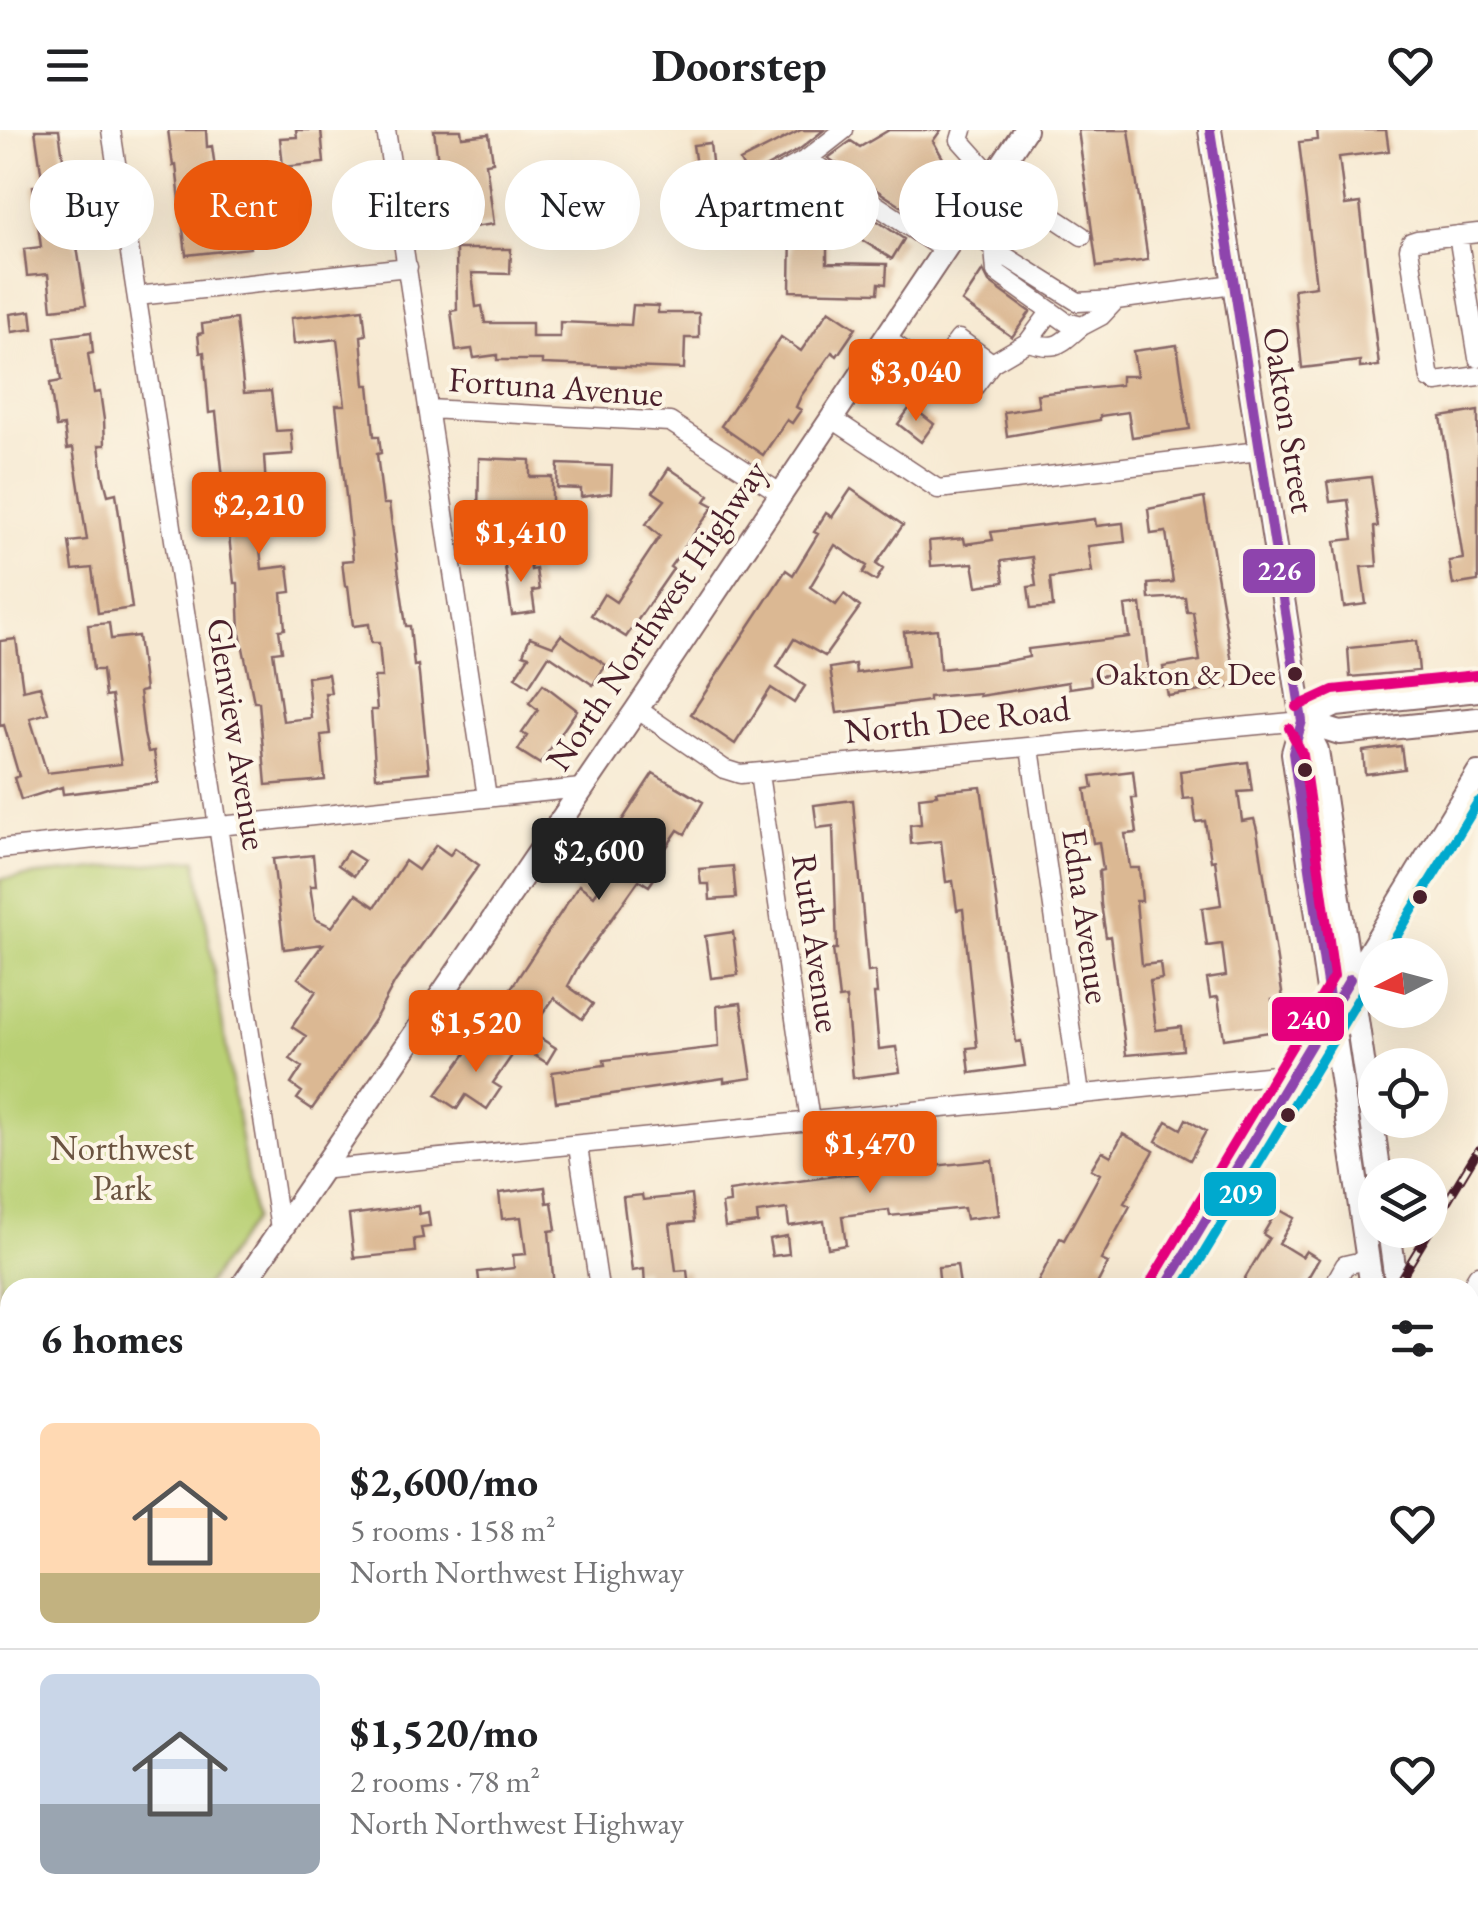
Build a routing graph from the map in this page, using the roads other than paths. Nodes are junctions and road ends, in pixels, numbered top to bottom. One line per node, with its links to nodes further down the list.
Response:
1 (111, 130): 19 (street, Glenview Avenue)
2 (386, 130): 17 (street)
3 (844, 130): 7 (street)
4 (963, 130): 8 (street)
5 (1025, 130): 9 (main road, North Northwest Highway)
6 (1210, 130): 18 (main road, Oakton Street)
7 (807, 159): 10 (street)
8 (977, 160)
9 (1005, 160)
10 (899, 220)
11 (1058, 220): 14 (street)
12 (1478, 232): 13 (street)
13 (1458, 235): 25 (street); 28 (street)
14 (1082, 236)
15 (944, 250): 23 (main road, North Northwest Highway)
16 (997, 250): 20 (street); 21 (street)
17 (408, 267): 19 (street); 29 (street)
18 (1234, 284): 20 (street); 31 (main road, Oakton Street)
19 (137, 296): 42 (street, Glenview Avenue)
20 (1116, 300): 22 (street)
21 (1051, 311): 22 (street); 24 (street)
22 (1082, 326): 24 (street)
23 (885, 338): 27 (street); 30 (main road, North Northwest Highway)
24 (1028, 342): 26 (street)
25 (1478, 358)
26 (992, 363): 27 (street); 27 (street)
27 (936, 371)
28 (1478, 376)
29 (428, 409): 32 (street, Fortuna Avenue); 41 (street)
30 (831, 418): 31 (street); 32 (main road, North Northwest Highway)
31 (1259, 451): 36 (main road, Oakton Street)
32 (780, 493): 34 (main road, North Northwest Highway)
33 (1478, 690): 36 (main road, North Dee Road)
34 (638, 710): 39 (street, North Dee Road); 40 (main road, North Northwest Highway)
35 (1478, 719): 36 (main road, North Dee Road)
36 (1302, 721): 37 (street, North Dee Road); 44 (main road, Oakton Street); 45 (main road, Oakton Street)
37 (1030, 748): 39 (street, North Dee Road); 47 (street, Edna Avenue)
38 (1478, 773): 44 (main road)
39 (759, 774): 48 (street, Ruth Avenue)
40 (582, 788): 41 (street); 51 (main road, North Northwest Highway)
41 (487, 797): 42 (street)
42 (220, 828): 43 (street); 52 (street, Glenview Avenue)
43 (0, 848)
44 (1350, 979): 45 (main road); 50 (main road, Oakton Street)
45 (1331, 1011): 46 (main road); 54 (main road, Oakton Street)
46 (1294, 1073): 47 (street); 57 (main road)
47 (1080, 1094): 48 (street)
48 (810, 1121): 49 (street)
49 (578, 1146): 51 (street); 56 (street)
50 (1377, 1158)
51 (319, 1170): 52 (main road, North Northwest Highway)
52 (280, 1229): 55 (main road, North Northwest Highway)
53 (1391, 1248): 60 (main road)
54 (1367, 1260): 58 (street); 59 (main road, Oakton Street)
55 (253, 1278)
56 (598, 1278)
57 (1171, 1278)
58 (1338, 1278)
59 (1370, 1278)
60 (1396, 1278)

